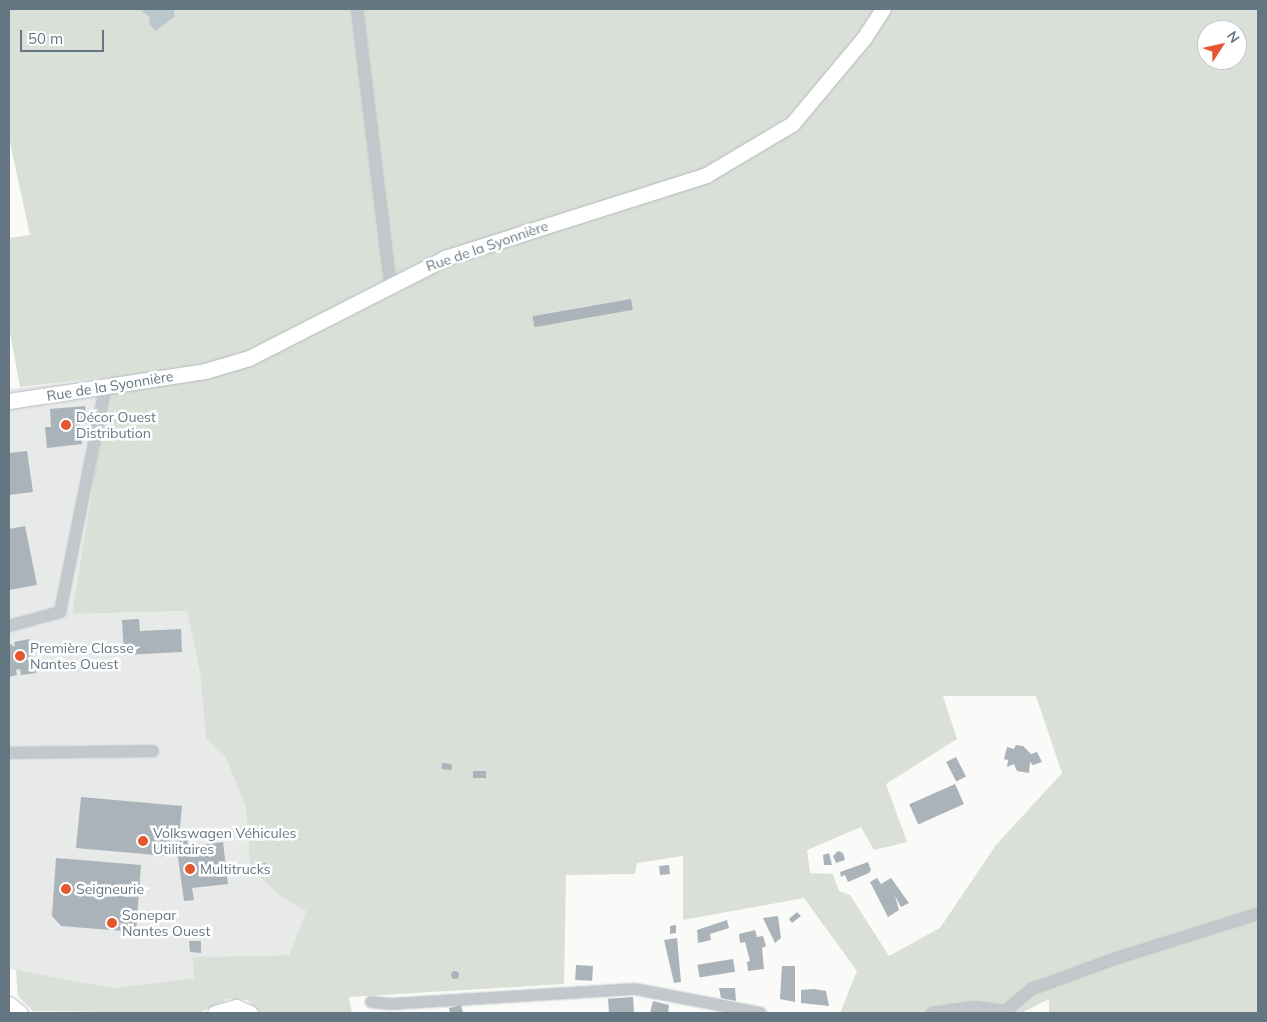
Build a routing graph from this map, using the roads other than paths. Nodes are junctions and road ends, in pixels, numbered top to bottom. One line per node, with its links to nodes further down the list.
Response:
1 (357, 9): 3 (street)
2 (883, 9): 3 (street, Rue de la Syonnière)
3 (390, 283): 4 (street, Rue de la Syonnière)
4 (105, 388): 5 (street, Rue de la Syonnière); 6 (street)
5 (9, 401)
6 (9, 626)
7 (152, 751): 8 (street)
8 (9, 753)
9 (1258, 914): 12 (street)
10 (371, 1002): 16 (street)
11 (9, 1004): 13 (street)
12 (1003, 1012): 17 (street)
13 (20, 1013)
14 (215, 1013): 15 (street)
15 (250, 1013)
16 (761, 1013)
17 (932, 1013)

